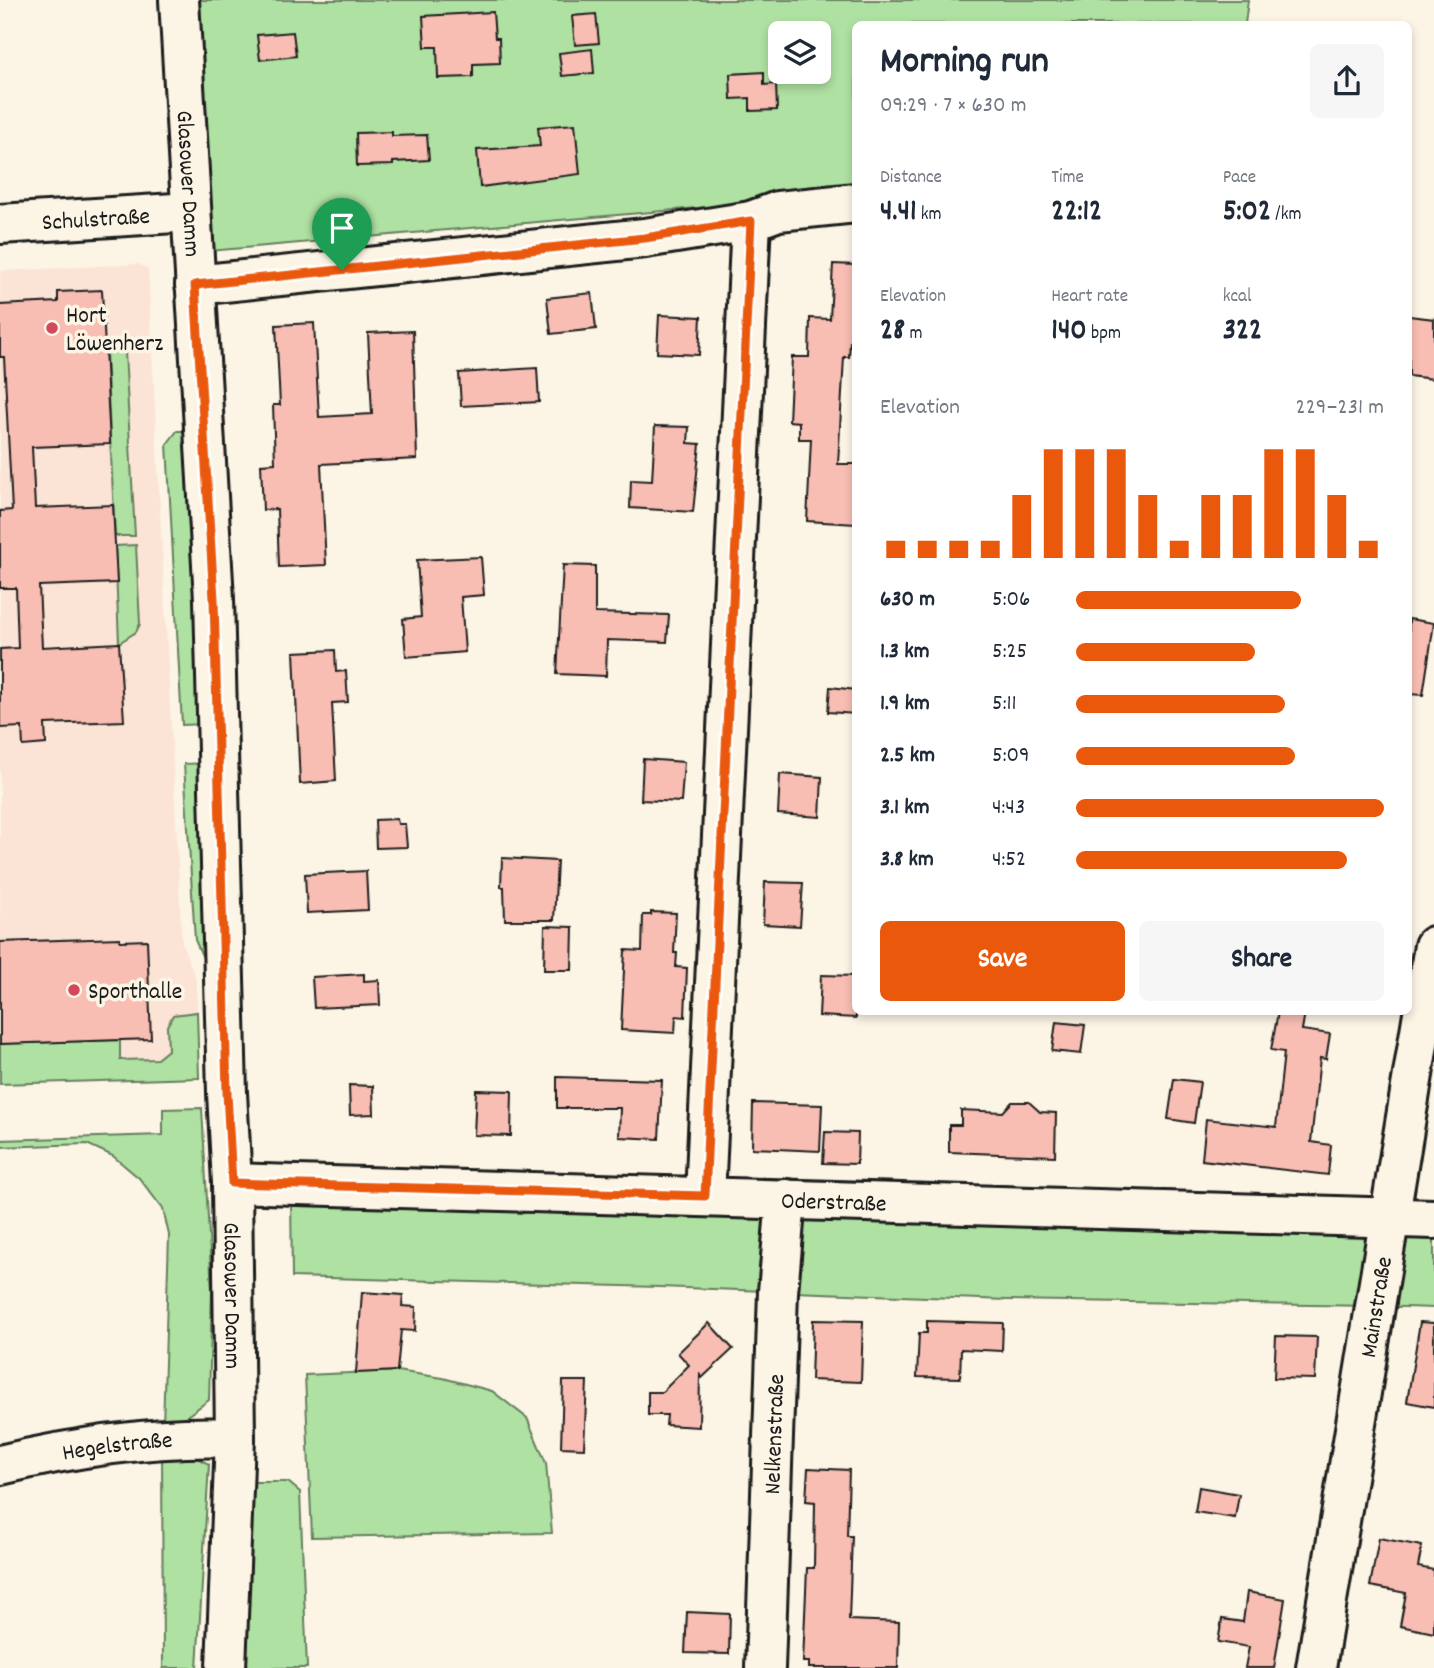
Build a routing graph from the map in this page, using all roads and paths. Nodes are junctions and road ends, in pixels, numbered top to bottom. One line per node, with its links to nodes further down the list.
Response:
1 (179, 0): 3 (street, Glasower Damm)
2 (852, 203): 4 (street)
3 (191, 212): 5 (street, Schulstraße); 6 (street, Glasower Damm)
4 (751, 221): 6 (street); 9 (street)
5 (0, 224)
6 (195, 285): 8 (street, Glasower Damm)
7 (1434, 946): 11 (street, Mainstraße)
8 (232, 1183): 9 (street, Oderstraße); 13 (street, Glasower Damm)
9 (705, 1196): 10 (street, Oderstraße)
10 (786, 1199): 11 (street, Oderstraße); 16 (street, Nelkenstraße)
11 (1388, 1217): 12 (street, Oderstraße); 17 (street, Mainstraße)
12 (1434, 1219)
13 (235, 1438): 14 (street, Hegelstraße); 15 (street, Glasower Damm)
14 (0, 1465)
15 (226, 1668)
16 (765, 1668)
17 (1316, 1668)

